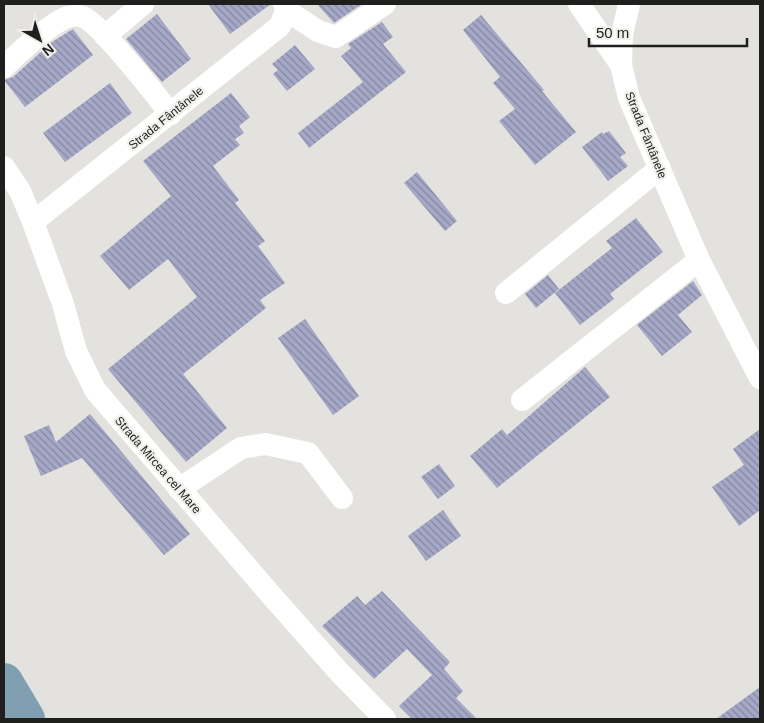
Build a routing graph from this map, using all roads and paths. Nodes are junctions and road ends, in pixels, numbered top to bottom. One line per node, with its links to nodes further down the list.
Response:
1 (143, 4): 6 (street)
2 (385, 4): 5 (street)
3 (579, 4): 7 (street)
4 (629, 4): 7 (street, Strada Fântânele)
5 (285, 7): 9 (street, Strada Fântânele)
6 (105, 36): 8 (street); 9 (street)
7 (621, 65): 11 (street, Strada Fântânele)
8 (4, 66)
9 (172, 114): 12 (street, Strada Fântânele)
10 (4, 167): 12 (street, Strada Mircea cel Mare)
11 (660, 168): 13 (street, Strada Fântânele); 14 (street)
12 (34, 222): 17 (street, Strada Mircea cel Mare)
13 (699, 260): 15 (street, Strada Fântânele); 16 (street)
14 (506, 293)
15 (760, 378)
16 (522, 400)
17 (179, 489): 18 (street); 19 (street, Strada Mircea cel Mare)
18 (342, 498)
19 (386, 719)

